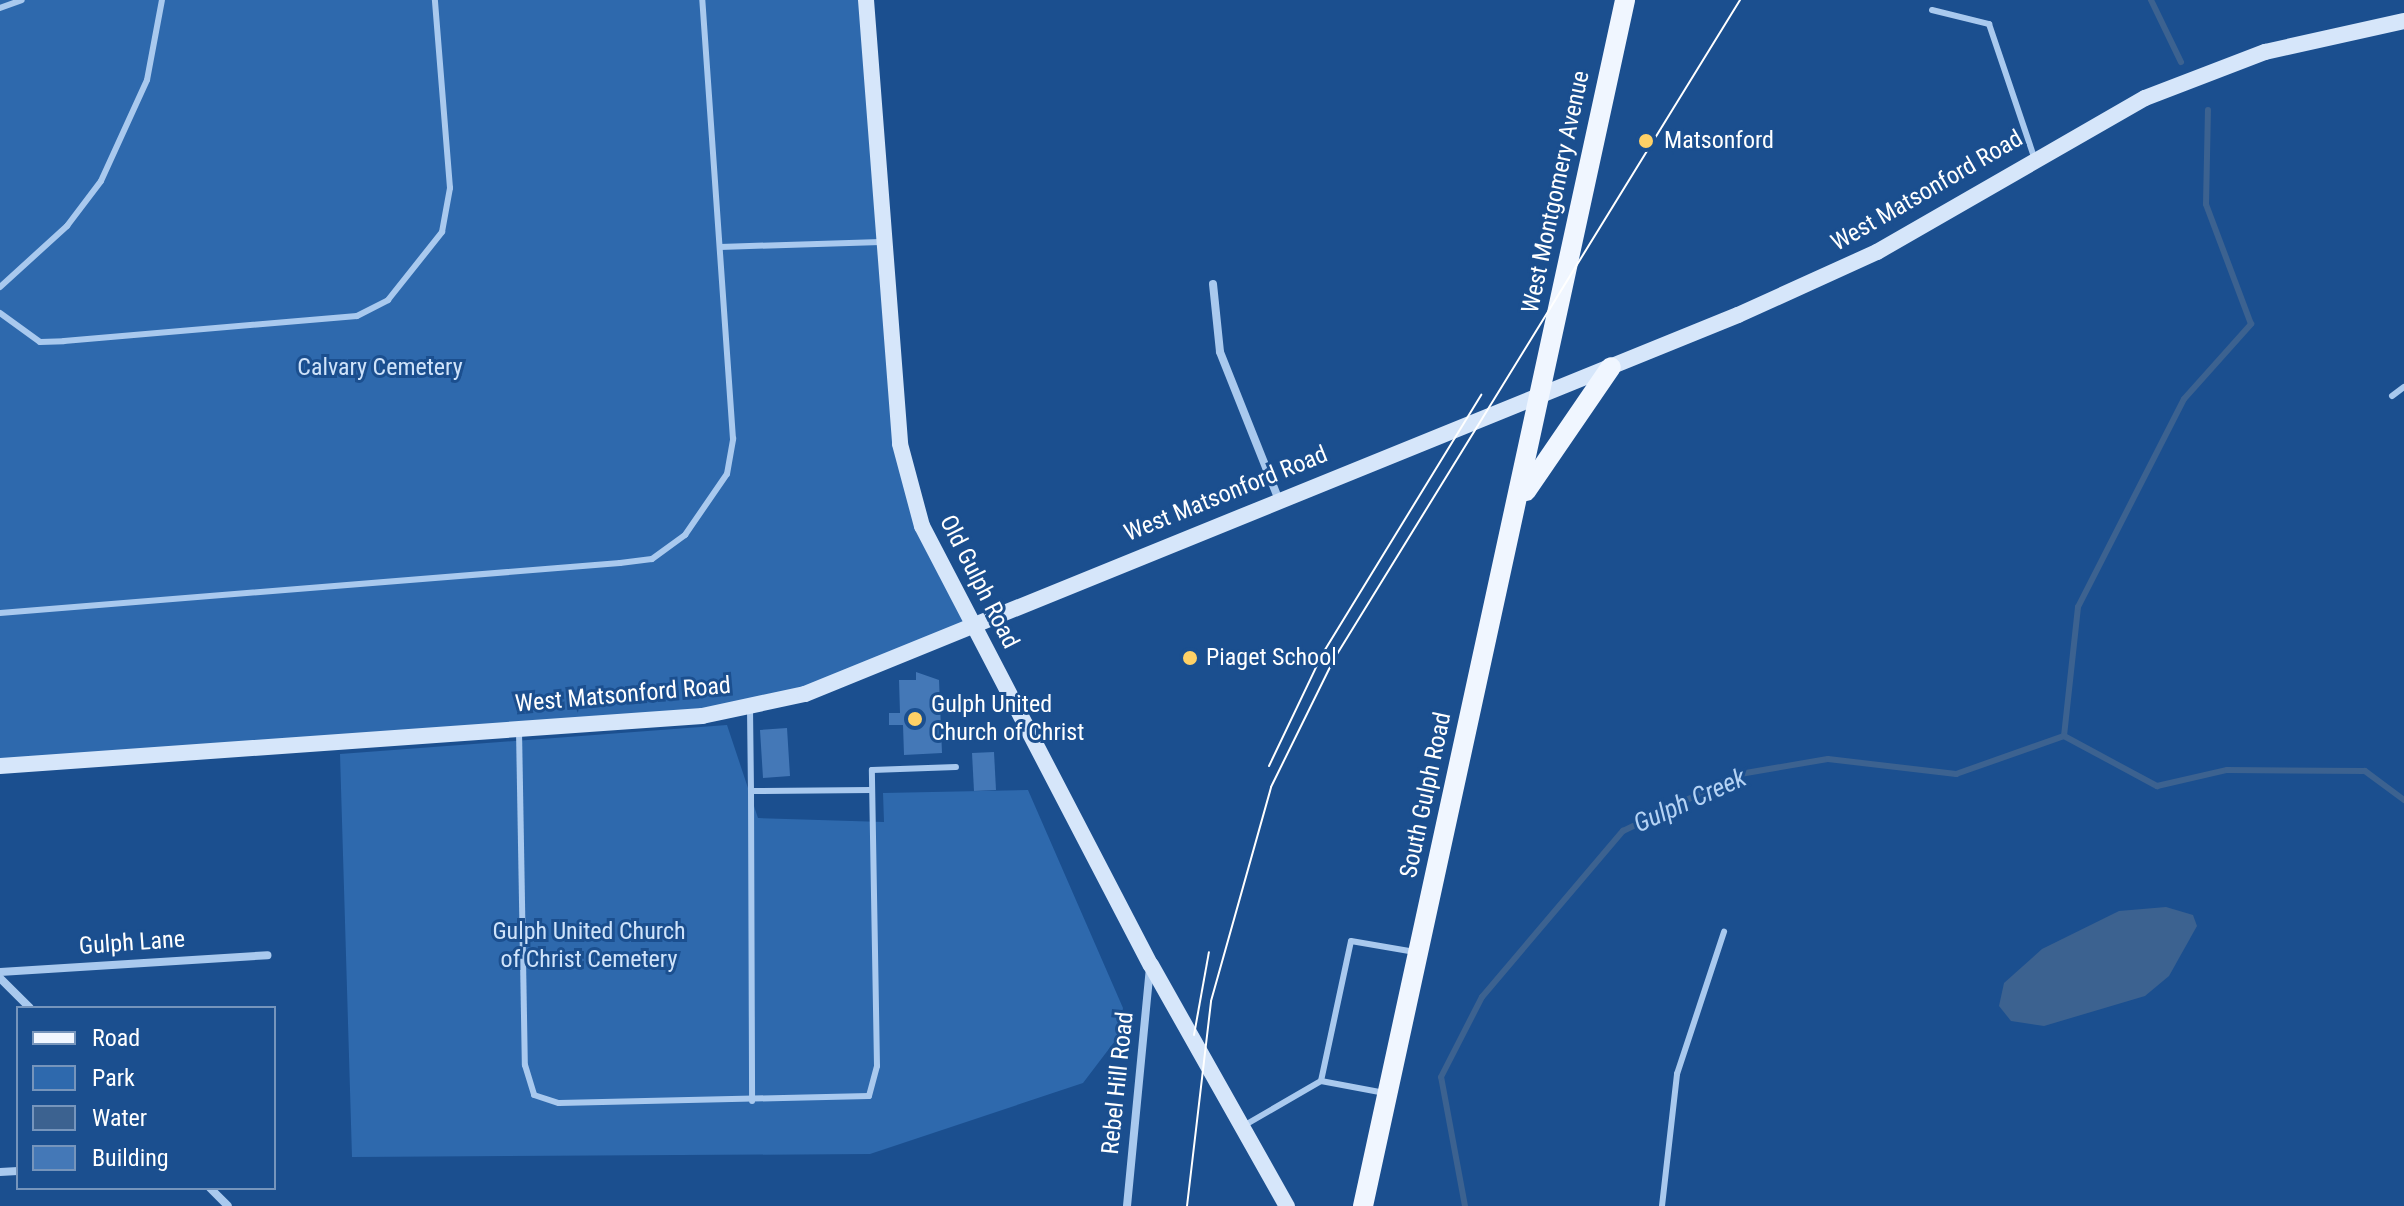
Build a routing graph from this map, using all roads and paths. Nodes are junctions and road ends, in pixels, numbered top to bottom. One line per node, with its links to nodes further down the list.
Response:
1 (22, 0): 7 (lane)
2 (162, 0): 14 (lane)
3 (435, 0): 15 (lane)
4 (702, 0): 12 (lane)
5 (866, 0): 11 (main road, Old Gulph Road)
6 (1625, 0): 18 (main road, West Montgomery Avenue)
7 (0, 8)
8 (1932, 10): 10 (lane)
9 (2404, 21): 10 (main road, West Matsonford Road)
10 (2034, 157): 16 (main road, West Matsonford Road)
11 (885, 242): 12 (lane); 23 (main road, Old Gulph Road)
12 (720, 247): 22 (lane)
13 (1213, 284): 20 (street)
14 (0, 287)
15 (0, 313)
16 (1611, 367): 18 (main road, West Matsonford Road); 21 (main road)
17 (2404, 387): 19 (lane)
18 (1540, 395): 20 (main road, West Matsonford Road); 21 (main road, South Gulph Road)
19 (2392, 396)
20 (1278, 498): 23 (main road, West Matsonford Road)
21 (1516, 508): 31 (main road, South Gulph Road)
22 (0, 613)
23 (972, 622): 24 (main road, West Matsonford Road); 33 (main road, Old Gulph Road)
24 (750, 709): 25 (main road, West Matsonford Road); 29 (lane)
25 (519, 728): 26 (main road, West Matsonford Road); 38 (lane)
26 (0, 766)
27 (956, 767): 28 (lane)
28 (871, 790): 29 (lane); 38 (lane)
29 (751, 791): 38 (lane)
30 (1724, 932): 45 (lane)
31 (1418, 952): 36 (lane); 37 (main road, South Gulph Road)
32 (267, 955): 34 (street, Gulph Lane)
33 (1151, 965): 39 (main road, Old Gulph Road); 43 (street, Rebel Hill Road)
34 (0, 975): 35 (street)
35 (28, 1006)
36 (1321, 1081): 37 (lane); 39 (lane)
37 (1387, 1094): 44 (main road, South Gulph Road)
38 (752, 1101)
39 (1242, 1127): 41 (main road, Old Gulph Road)
40 (212, 1190): 42 (street)
41 (1283, 1204)
42 (228, 1206)
43 (1127, 1206)
44 (1363, 1206)
45 (1662, 1206)

